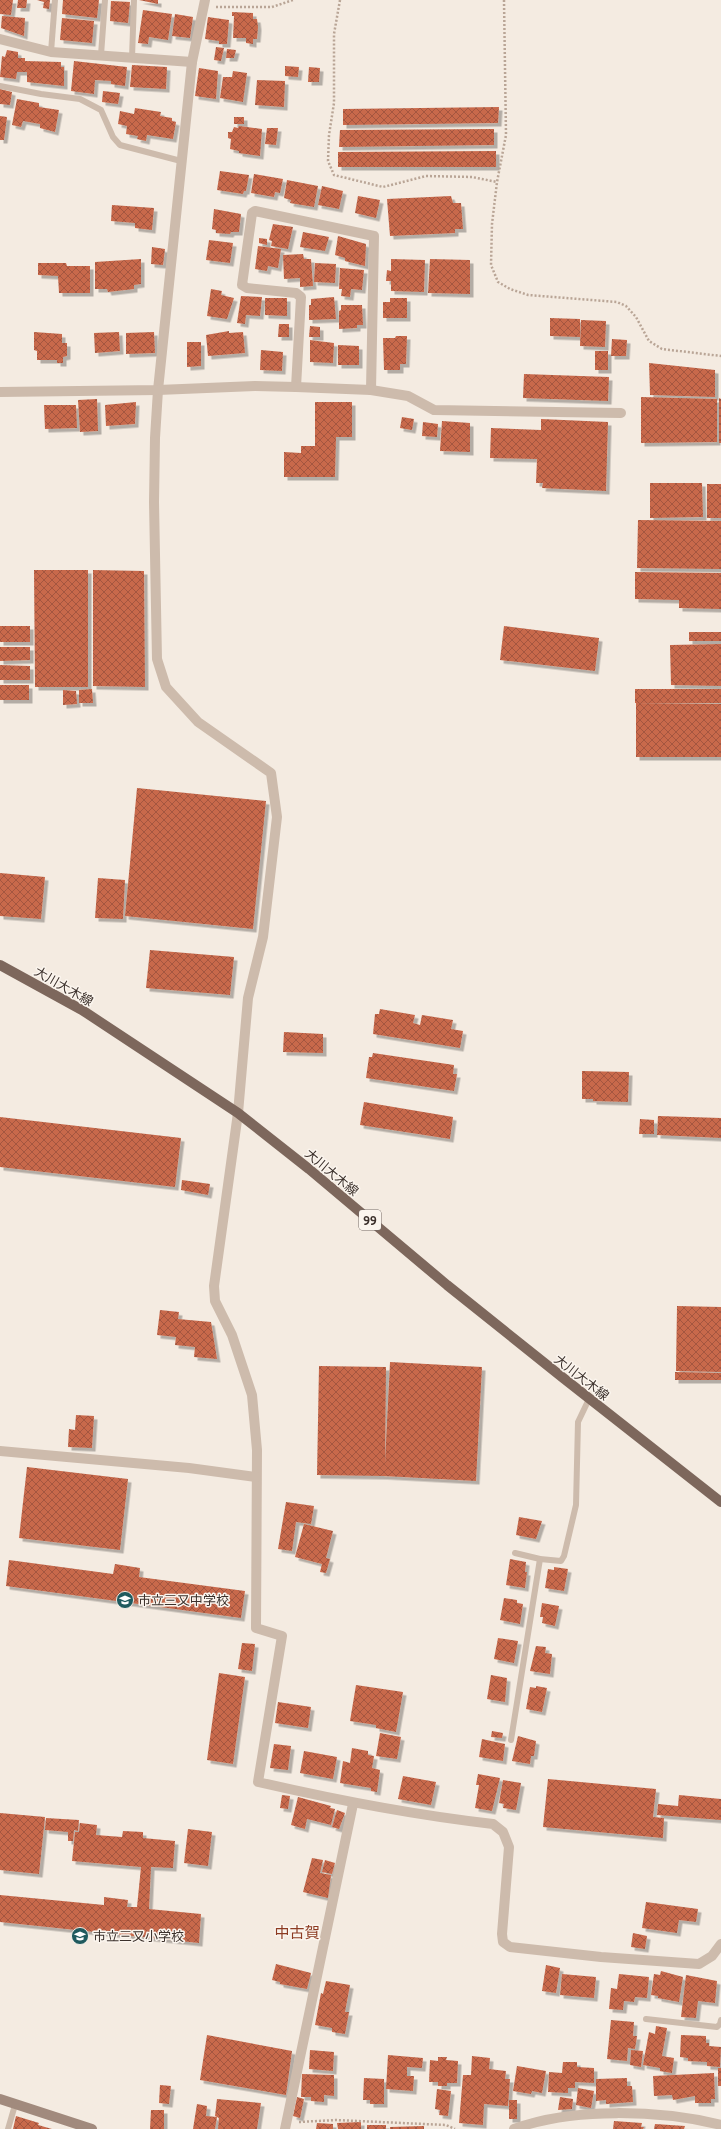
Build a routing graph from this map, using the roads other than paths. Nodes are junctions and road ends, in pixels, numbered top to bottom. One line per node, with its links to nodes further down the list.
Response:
1 (55, 0): 6 (lane)
2 (104, 0): 7 (lane)
3 (134, 0): 8 (lane)
4 (204, 3): 9 (street)
5 (0, 39): 6 (street)
6 (51, 52): 7 (street)
7 (101, 55): 8 (street)
8 (132, 58): 9 (street)
9 (192, 62): 11 (street)
10 (0, 86): 11 (lane)
11 (180, 161): 13 (street)
12 (296, 387): 13 (street); 14 (street); 14 (street)
13 (158, 390): 15 (street); 18 (street)
14 (371, 390): 16 (street)
15 (0, 392)
16 (621, 413)
17 (0, 965): 18 (main road, 大川大木線 / 99)
18 (238, 1113): 19 (main road, 大川大木線 / 99); 21 (street)
19 (589, 1399): 22 (main road, 大川大木線 / 99); 24 (lane)
20 (0, 1451): 21 (street)
21 (256, 1477): 26 (street)
22 (721, 1502)
23 (515, 1553): 24 (lane)
24 (540, 1559): 25 (lane)
25 (511, 1740)
26 (353, 1804): 27 (street); 33 (street)
27 (721, 1944)
28 (646, 2019): 29 (lane)
29 (721, 2020)
30 (0, 2099): 31 (main road)
31 (15, 2105): 35 (lane); 36 (main road)
32 (721, 2125): 34 (street)
33 (286, 2126)
34 (530, 2126): 37 (street)
35 (8, 2129)
36 (92, 2129)
37 (514, 2129)

